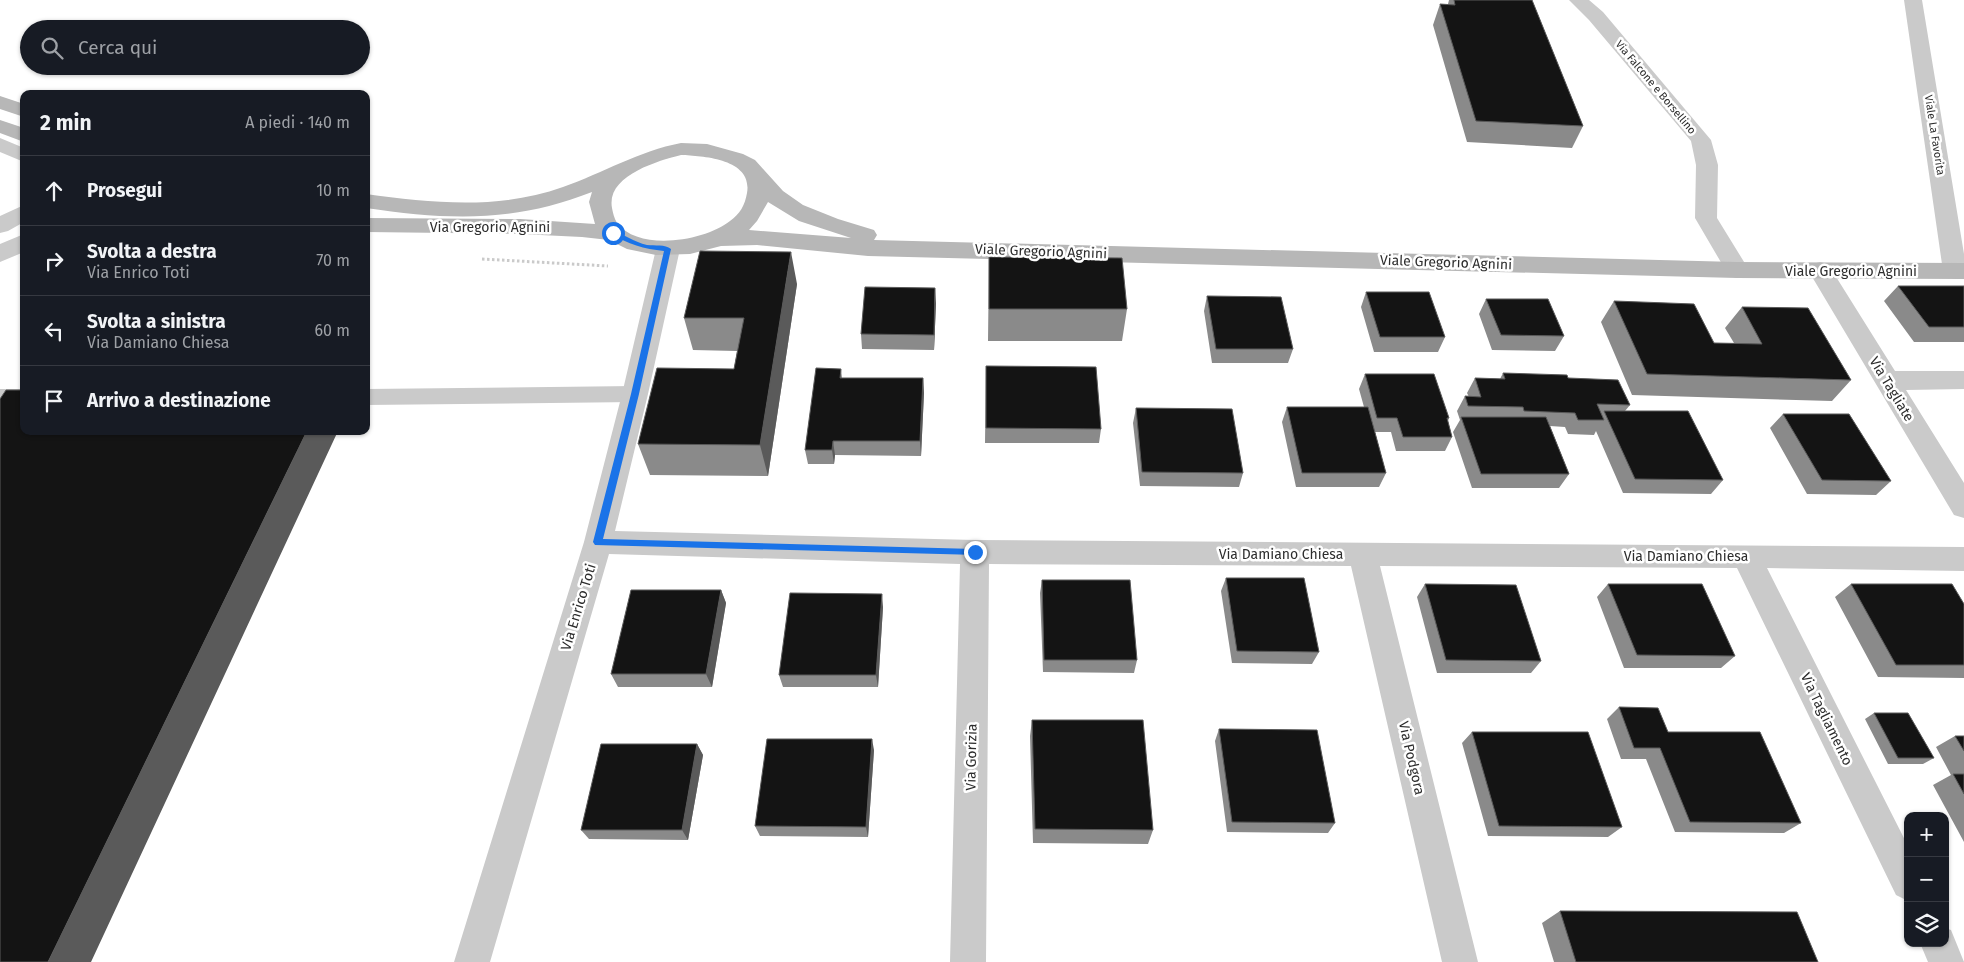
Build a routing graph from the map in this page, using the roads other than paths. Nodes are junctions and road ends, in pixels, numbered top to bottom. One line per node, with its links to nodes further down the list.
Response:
1 (1578, 0): 19 (street, Via Falcone e Borsellino)
2 (1912, 2): 21 (street, Viale La Favorita)
3 (0, 102): 4 (main road)
4 (20, 110)
5 (0, 126): 6 (main road)
6 (20, 134)
7 (0, 144): 8 (street)
8 (20, 154)
9 (626, 168): 10 (main road); 11 (main road, Via Gregorio Agnini); 15 (main road)
10 (756, 176): 16 (main road); 17 (main road, Viale Gregorio Agnini)
11 (370, 201)
12 (20, 214): 13 (street)
13 (0, 225)
14 (370, 225): 15 (main road, Via Gregorio Agnini)
15 (613, 233): 18 (main road)
16 (718, 238): 17 (main road, Viale Gregorio Agnini); 18 (main road)
17 (928, 248): 19 (main road, Viale Gregorio Agnini)
18 (668, 249): 24 (street, Via Enrico Toti)
19 (1737, 270): 20 (main road, Viale Gregorio Agnini)
20 (1820, 270): 21 (main road, Viale Gregorio Agnini); 23 (street, Via Tagliate)
21 (1959, 271)
22 (1964, 380): 23 (street)
23 (1887, 381): 28 (street, Via Tagliate)
24 (635, 394): 27 (lane); 29 (street, Via Enrico Toti)
25 (0, 397): 26 (lane)
26 (20, 397)
27 (370, 397)
28 (1964, 506)
29 (598, 542): 30 (street, Via Damiano Chiesa); 36 (street, Via Enrico Toti)
30 (975, 552): 31 (street, Via Damiano Chiesa); 37 (street, Via Gorizia)
31 (1363, 554): 32 (street, Via Damiano Chiesa); 38 (street, Via Podgora)
32 (1746, 556): 33 (street, Via Damiano Chiesa); 34 (street, Via Tagliamento)
33 (1964, 559)
34 (1904, 875)
35 (1940, 947): 39 (street)
36 (472, 962)
37 (968, 962)
38 (1460, 962)
39 (1947, 962)

